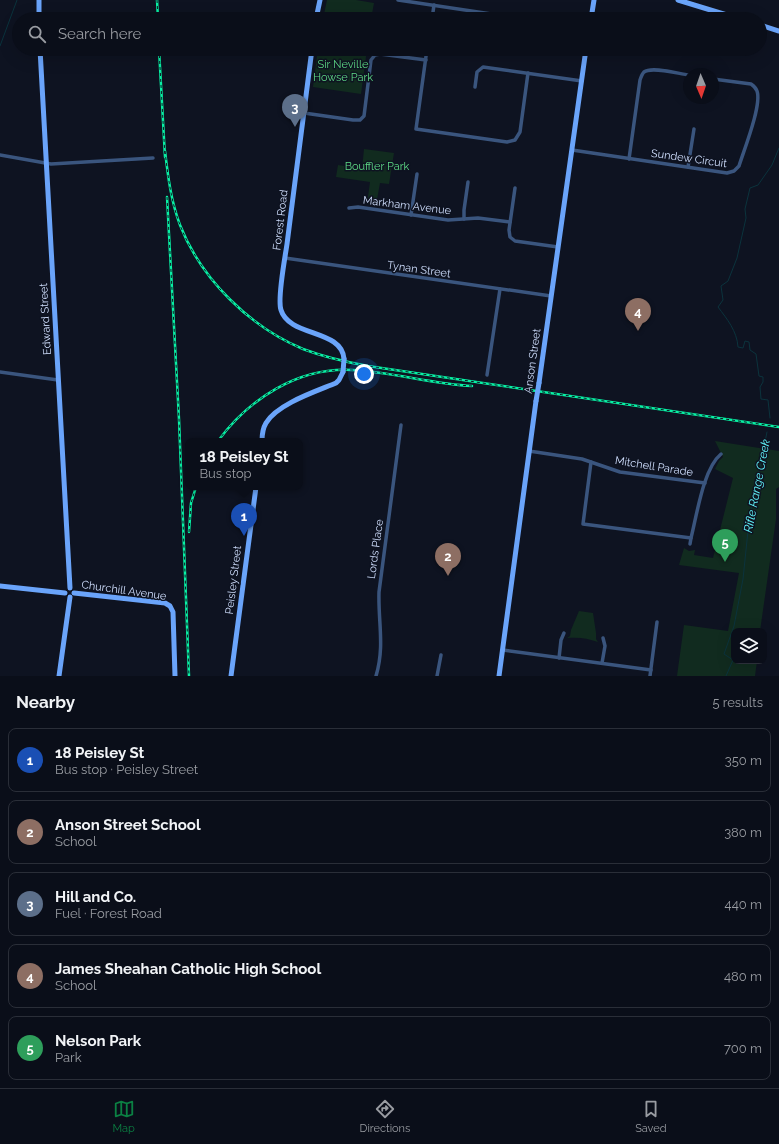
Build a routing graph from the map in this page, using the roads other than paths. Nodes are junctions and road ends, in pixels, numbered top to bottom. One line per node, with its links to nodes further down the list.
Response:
1 (39, 0): 7 (street)
2 (320, 0): 8 (street)
3 (398, 0): 6 (street)
4 (594, 0): 11 (street)
5 (678, 0): 12 (street)
6 (434, 5): 9 (street); 10 (street)
7 (39, 12)
8 (317, 12)
9 (433, 12)
10 (480, 12)
11 (592, 12)
12 (717, 12)
13 (767, 27): 14 (street)
14 (779, 31)
15 (40, 56): 33 (street, Edward Street)
16 (311, 56): 27 (street, Forest Road)
17 (374, 56): 27 (street)
18 (395, 56): 21 (street)
19 (427, 56): 21 (street)
20 (585, 56): 25 (street, Anson Street)
21 (426, 60): 22 (street)
22 (528, 73): 25 (street); 26 (street)
23 (683, 74): 32 (street)
24 (719, 80): 34 (street, Sundew Circuit)
25 (582, 81): 29 (street, Anson Street)
26 (475, 87)
27 (304, 113): 43 (street, Forest Road)
28 (694, 129): 34 (street)
29 (572, 150): 32 (street, Sundew Circuit); 42 (street, Anson Street)
30 (0, 155): 33 (street)
31 (153, 158): 33 (street)
32 (629, 158): 34 (street, Sundew Circuit)
33 (47, 163): 48 (street, Edward Street)
34 (688, 167)
35 (417, 174): 39 (street)
36 (468, 182): 40 (street)
37 (515, 188): 41 (street)
38 (349, 208): 39 (street, Markham Avenue)
39 (411, 215): 40 (street, Markham Avenue)
40 (464, 219): 41 (street, Markham Avenue)
41 (510, 222): 42 (street)
42 (558, 247): 45 (street, Anson Street)
43 (285, 258): 44 (street, Tynan Street); 50 (street, Forest Road, bridge)
44 (500, 290): 45 (street, Tynan Street); 47 (street)
45 (551, 296): 51 (street, Anson Street, bridge)
46 (0, 372): 48 (street)
47 (487, 375)
48 (58, 380): 59 (street, Edward Street)
49 (401, 425): 73 (street, Lords Place)
50 (262, 438)
51 (529, 452): 53 (street, Mitchell Parade); 65 (street, Anson Street)
52 (721, 454): 54 (street)
53 (591, 462): 54 (street, Mitchell Parade); 56 (street)
54 (705, 483): 56 (street)
55 (256, 490): 72 (street, Peisley Street)
56 (692, 538): 57 (street)
57 (690, 544)
58 (1, 587): 60 (street, Churchill Avenue)
59 (70, 588): 60 (street); 61 (street)
60 (66, 592): 61 (street)
61 (72, 595): 70 (street); 71 (street, Churchill Avenue)
62 (657, 622): 69 (street)
63 (564, 633): 67 (street)
64 (603, 638): 68 (street)
65 (503, 650): 67 (street); 75 (street, Anson Street)
66 (441, 655): 74 (street)
67 (560, 658): 68 (street)
68 (602, 663): 69 (street)
69 (650, 670): 76 (street)
70 (59, 676)
71 (175, 676)
72 (231, 676)
73 (376, 676)
74 (437, 676)
75 (499, 676)
76 (650, 676)

